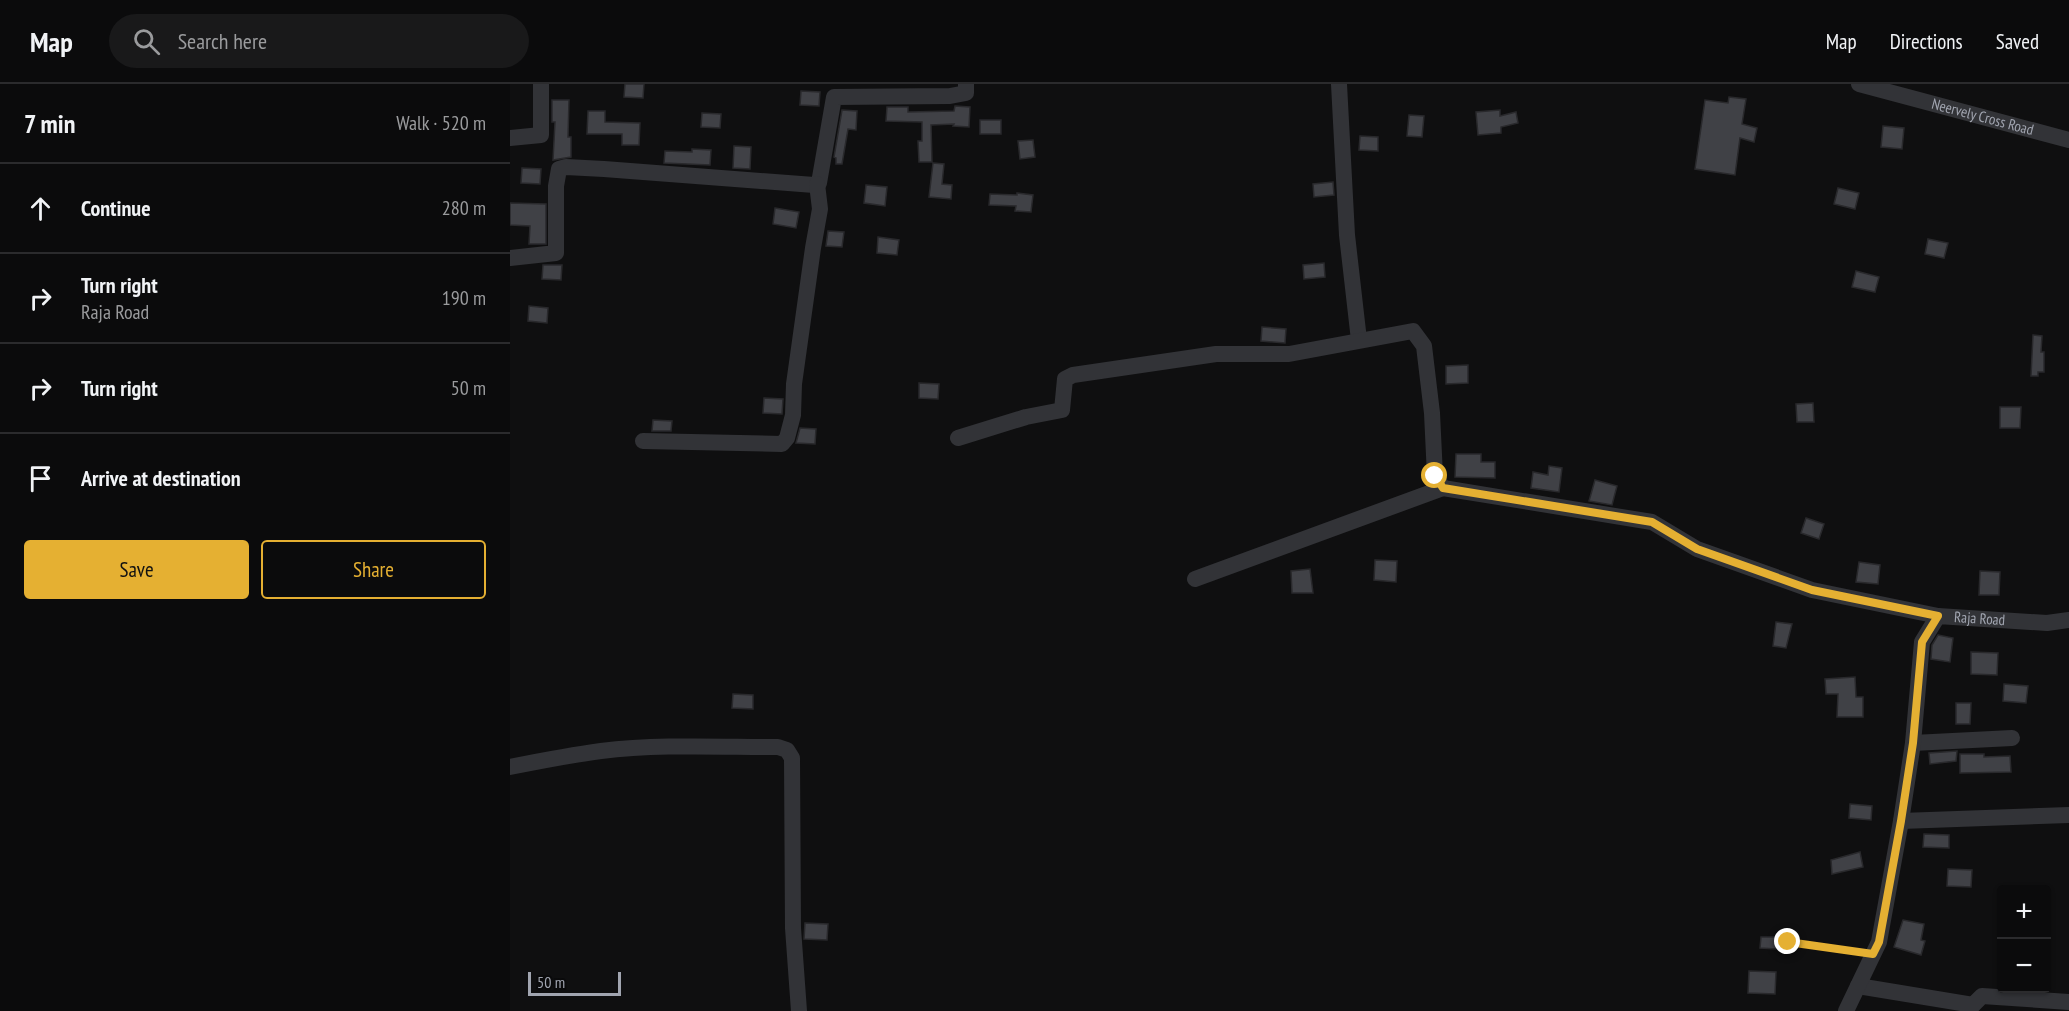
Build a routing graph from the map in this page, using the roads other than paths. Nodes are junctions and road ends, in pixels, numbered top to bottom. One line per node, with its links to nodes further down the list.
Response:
1 (541, 84): 5 (street)
2 (966, 84): 7 (street)
3 (1340, 84): 9 (street)
4 (1859, 84): 6 (street, Neervely Cross Road)
5 (510, 138)
6 (2069, 140)
7 (817, 184): 8 (street); 11 (street)
8 (510, 258)
9 (1359, 340): 10 (street); 12 (street)
10 (958, 438)
11 (643, 441)
12 (1443, 488): 13 (street); 14 (street)
13 (1195, 579)
14 (1938, 616): 15 (street, Raja Road); 17 (street, Raja Road)
15 (2069, 620)
16 (2012, 738): 17 (street)
17 (1913, 743): 20 (street, Raja Road)
18 (510, 767): 23 (street)
19 (2069, 815): 20 (street)
20 (1901, 821): 21 (street, Raja Road)
21 (1858, 986): 22 (street); 24 (street, Raja Road)
22 (2069, 1002)
23 (800, 1011)
24 (1846, 1011)

